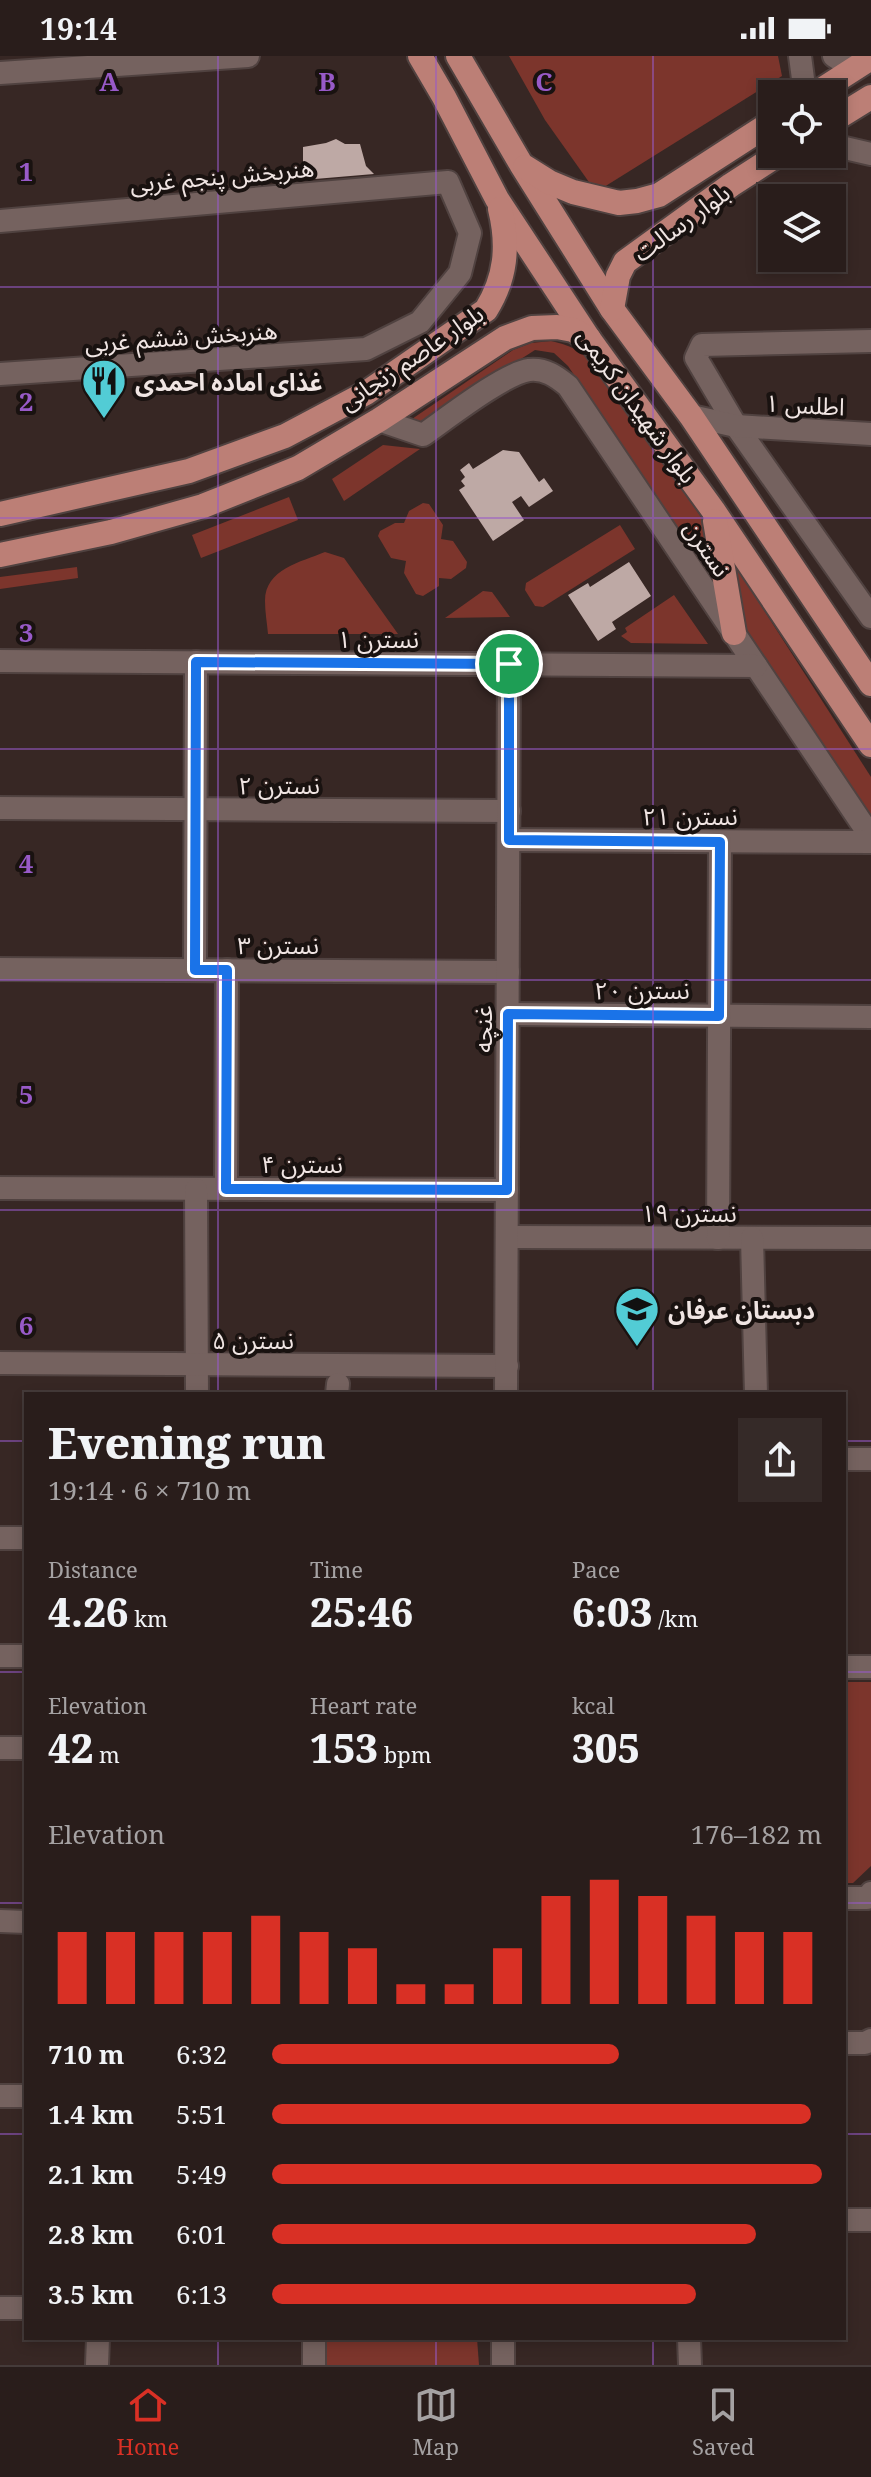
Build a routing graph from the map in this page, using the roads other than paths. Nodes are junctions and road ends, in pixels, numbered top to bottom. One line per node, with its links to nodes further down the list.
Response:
1 (248, 56): 6 (street)
2 (420, 56): 16 (main road, بلوار شهیدان کریمی)
3 (458, 56): 14 (main road, بلوار شهیدان کریمی)
4 (800, 56): 7 (street)
5 (853, 61): 8 (main road)
6 (0, 73)
7 (803, 80)
8 (831, 80)
9 (871, 97): 10 (main road)
10 (846, 112)
11 (758, 131): 14 (main road, بلوار رسالت)
12 (846, 148): 13 (street)
13 (871, 154)
14 (521, 164): 18 (main road, بلوار شهیدان کریمی)
15 (758, 168): 18 (main road, بلوار رسالت)
16 (497, 199): 19 (main road, بلوار شهیدان کریمی); 28 (main road, بلوار عاصم زنجانی)
17 (0, 221): 21 (street, هنربخش پنجم غربی)
18 (612, 309): 23 (main road, بلوار شهیدان کریمی)
19 (589, 339): 24 (main road, بلوار عاصم زنجانی); 27 (main road, بلوار شهیدان کریمی)
20 (871, 341): 25 (street)
21 (366, 349): 22 (street, هنربخش ششم غربی)
22 (0, 374)
23 (691, 416): 25 (street, اطلس ۱); 36 (main road, بلوار شهیدان کریمی)
24 (379, 420): 29 (main road, بلوار عاصم زنجانی); 31 (street, نسترن)
25 (736, 426): 26 (street, اطلس ۱); 30 (street)
26 (871, 434)
27 (713, 510): 31 (main road); 37 (main road, بلوار شهیدان کریمی)
28 (0, 514)
29 (0, 555)
30 (867, 606)
31 (734, 633): 35 (street, نسترن)
32 (0, 661): 33 (street, نسترن ۱)
33 (196, 662): 34 (street, نسترن ۱); 39 (street)
34 (509, 664): 35 (street, نسترن ۱); 40 (street, غنچه)
35 (756, 666): 42 (street, نسترن)
36 (871, 684)
37 (871, 745)
38 (0, 808): 39 (street, نسترن ۲)
39 (196, 809): 40 (street, نسترن ۲); 45 (street)
40 (509, 811): 41 (street, غنچه)
41 (509, 840): 43 (street, نسترن ۲۱); 47 (street, غنچه)
42 (871, 840): 43 (street, نسترن ۲۱)
43 (720, 842): 49 (street)
44 (0, 969): 45 (street, نسترن ۳)
45 (195, 970): 46 (street, نسترن ۳)
46 (227, 970): 47 (street, نسترن ۳); 52 (street)
47 (508, 972): 48 (street, غنچه)
48 (508, 1014): 49 (street, نسترن ۲۰); 54 (street, غنچه)
49 (719, 1016): 50 (street, نسترن ۲۰); 56 (street)
50 (871, 1017)
51 (0, 1188): 53 (street, نسترن ۴)
52 (226, 1189): 53 (street, نسترن ۴); 54 (street, نسترن ۴)
53 (196, 1190): 60 (street)
54 (507, 1190): 55 (street, غنچه)
55 (507, 1237): 56 (street, نسترن ۱۹); 61 (street, غنچه)
56 (718, 1238): 57 (street, نسترن ۱۹)
57 (752, 1238): 58 (street, نسترن ۱۹); 64 (street)
58 (871, 1238)
59 (0, 1363): 60 (street, نسترن ۵)
60 (197, 1364): 61 (street, نسترن ۵); 62 (street)
61 (507, 1366): 63 (street, غنچه)
62 (197, 1392)
63 (506, 1392)
64 (756, 1392)
65 (846, 1459): 66 (street)
66 (871, 1459)
67 (0, 1538): 68 (street)
68 (24, 1538)
69 (0, 1656): 70 (street)
70 (24, 1656)
71 (846, 1667): 72 (street)
72 (871, 1667)
73 (0, 1748): 74 (street)
74 (24, 1748)
75 (871, 1893): 76 (street)
76 (846, 1898)
77 (0, 1921): 78 (street)
78 (24, 1922)
79 (871, 2040): 80 (street)
80 (846, 2043)
81 (0, 2096): 82 (street)
82 (24, 2096)
83 (846, 2220): 84 (street)
84 (871, 2220)
85 (0, 2308): 86 (street)
86 (24, 2308)
87 (98, 2340): 91 (street)
88 (314, 2340): 92 (street)
89 (503, 2340): 93 (street)
90 (689, 2340): 94 (street)
91 (97, 2365)
92 (314, 2365)
93 (503, 2365)
94 (690, 2365)

